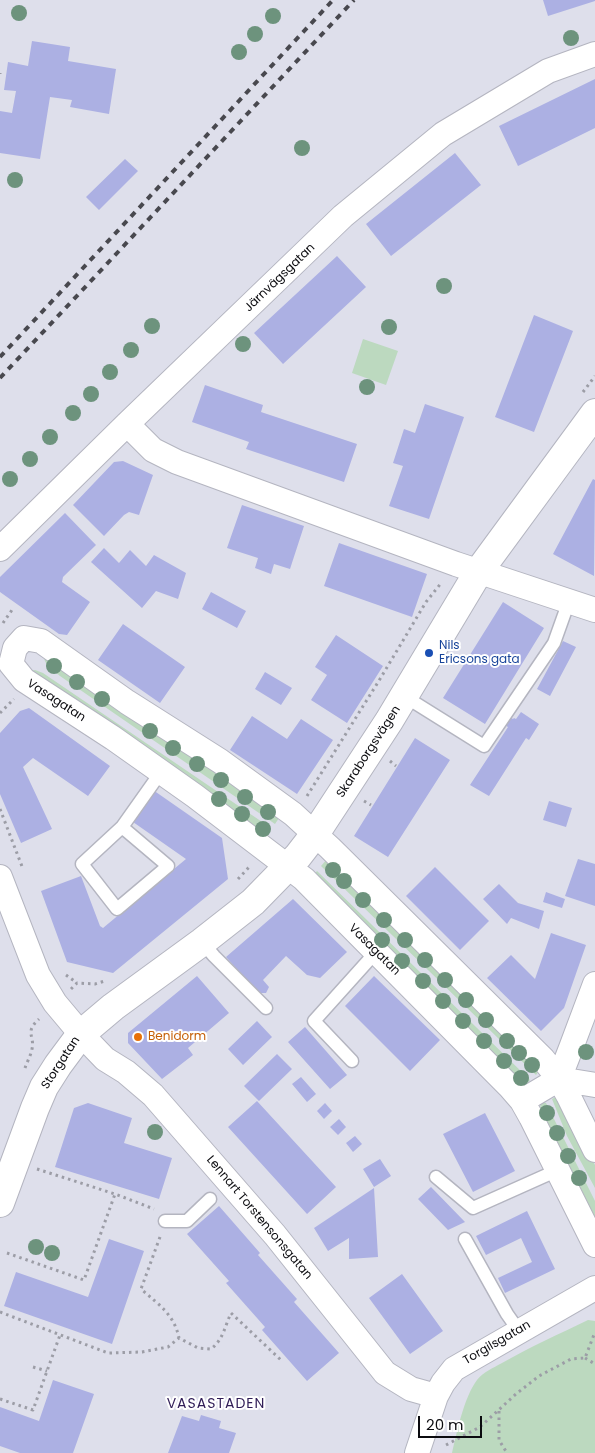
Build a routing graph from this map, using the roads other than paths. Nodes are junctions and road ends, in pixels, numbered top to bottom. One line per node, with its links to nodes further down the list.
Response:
1 (595, 54): 3 (street, Järnvägsgatan)
2 (595, 413): 5 (street, Skaraborgsvägen)
3 (126, 424): 4 (street, Järnvägsgatan); 5 (street)
4 (0, 549)
5 (479, 570): 6 (street); 9 (street, Skaraborgsvägen)
6 (569, 601): 7 (street); 9 (lane)
7 (595, 610)
8 (6, 636): 10 (street, Vasagatan); 12 (street)
9 (404, 696): 12 (street, Skaraborgsvägen)
10 (161, 772): 11 (lane); 13 (street, Vasagatan)
11 (122, 827): 11 (lane)
12 (316, 834): 13 (street, Skaraborgsvägen); 21 (street)
13 (288, 867): 15 (street, Skaraborgsvägen); 16 (street, Vasagatan)
14 (0, 877): 19 (street, Storgatan)
15 (202, 942): 18 (lane); 19 (street, Skaraborgsvägen)
16 (376, 952): 20 (lane); 23 (street, Vasagatan)
17 (595, 984): 21 (street)
18 (266, 1008)
19 (81, 1034): 28 (street, Storgatan); 34 (street, Lennart Torstensonsgatan)
20 (352, 1060)
21 (558, 1079): 22 (street); 23 (street); 24 (street)
22 (595, 1085)
23 (522, 1102): 25 (street, Vasagatan)
24 (595, 1150)
25 (558, 1170): 26 (lane); 31 (street, Vasagatan)
26 (436, 1177)
27 (210, 1199): 29 (lane)
28 (0, 1203)
29 (165, 1221)
30 (465, 1239): 33 (lane)
31 (595, 1245)
32 (595, 1288): 33 (street, Torgilsgatan)
33 (519, 1331): 34 (street, Torgilsgatan)
34 (436, 1396): 35 (street, Torgilsgatan)
35 (417, 1453)

